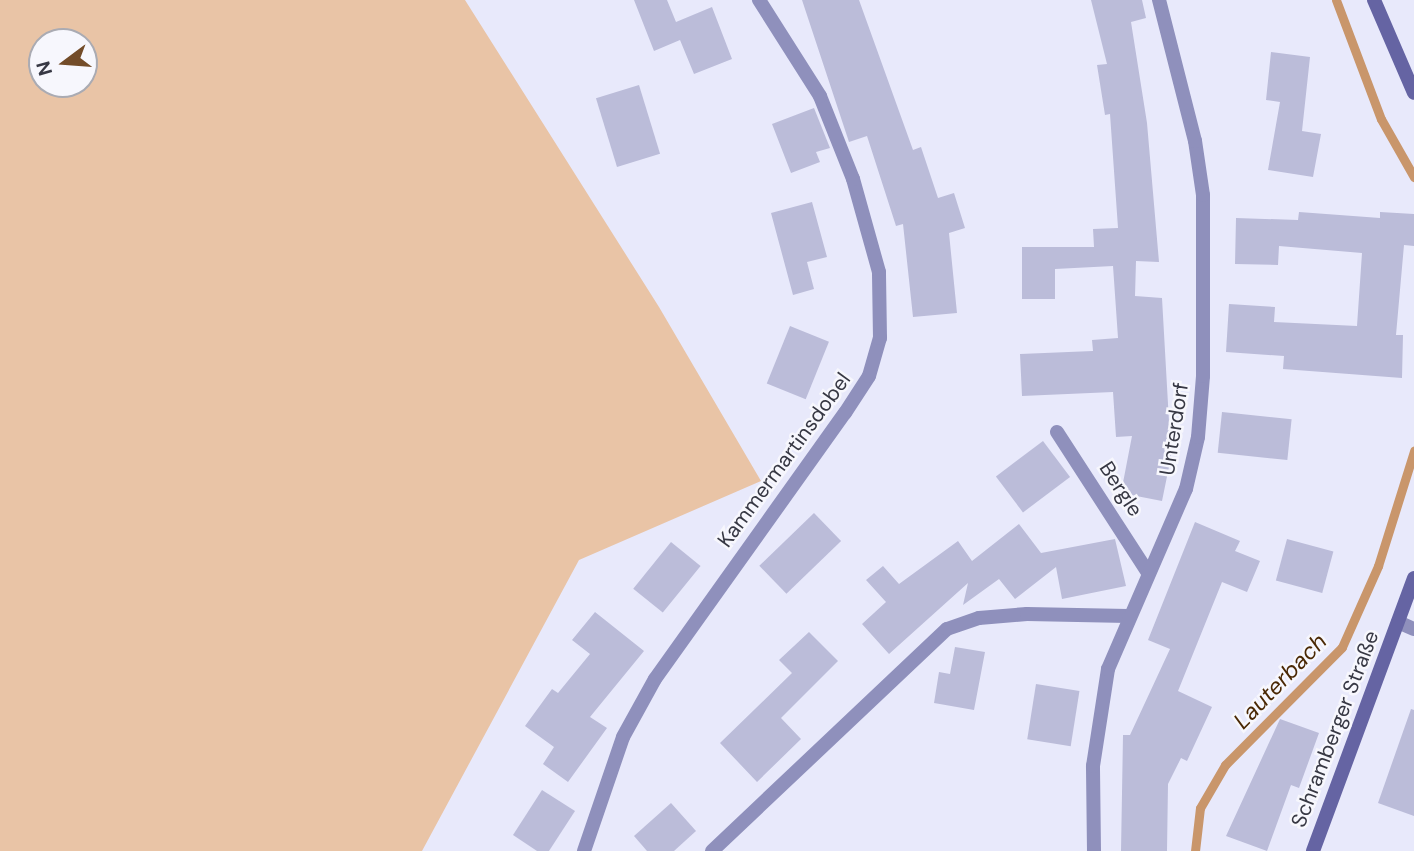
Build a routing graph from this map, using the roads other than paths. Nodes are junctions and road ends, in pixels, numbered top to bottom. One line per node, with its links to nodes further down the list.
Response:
1 (759, 0): 11 (street, Kammermartinsdobel)
2 (1159, 0): 6 (street, Unterdorf)
3 (1374, 0): 4 (main road)
4 (1414, 93)
5 (1057, 432): 6 (street, Bergle)
6 (1147, 571): 8 (street, Unterdorf)
7 (1414, 578): 9 (main road, Schramberger Straße)
8 (1128, 616): 12 (street); 13 (street, Unterdorf)
9 (1398, 622): 10 (street, Schramberger Straße); 14 (main road, Schramberger Straße)
10 (1414, 629)
11 (584, 851)
12 (712, 851)
13 (1094, 851)
14 (1313, 851)

